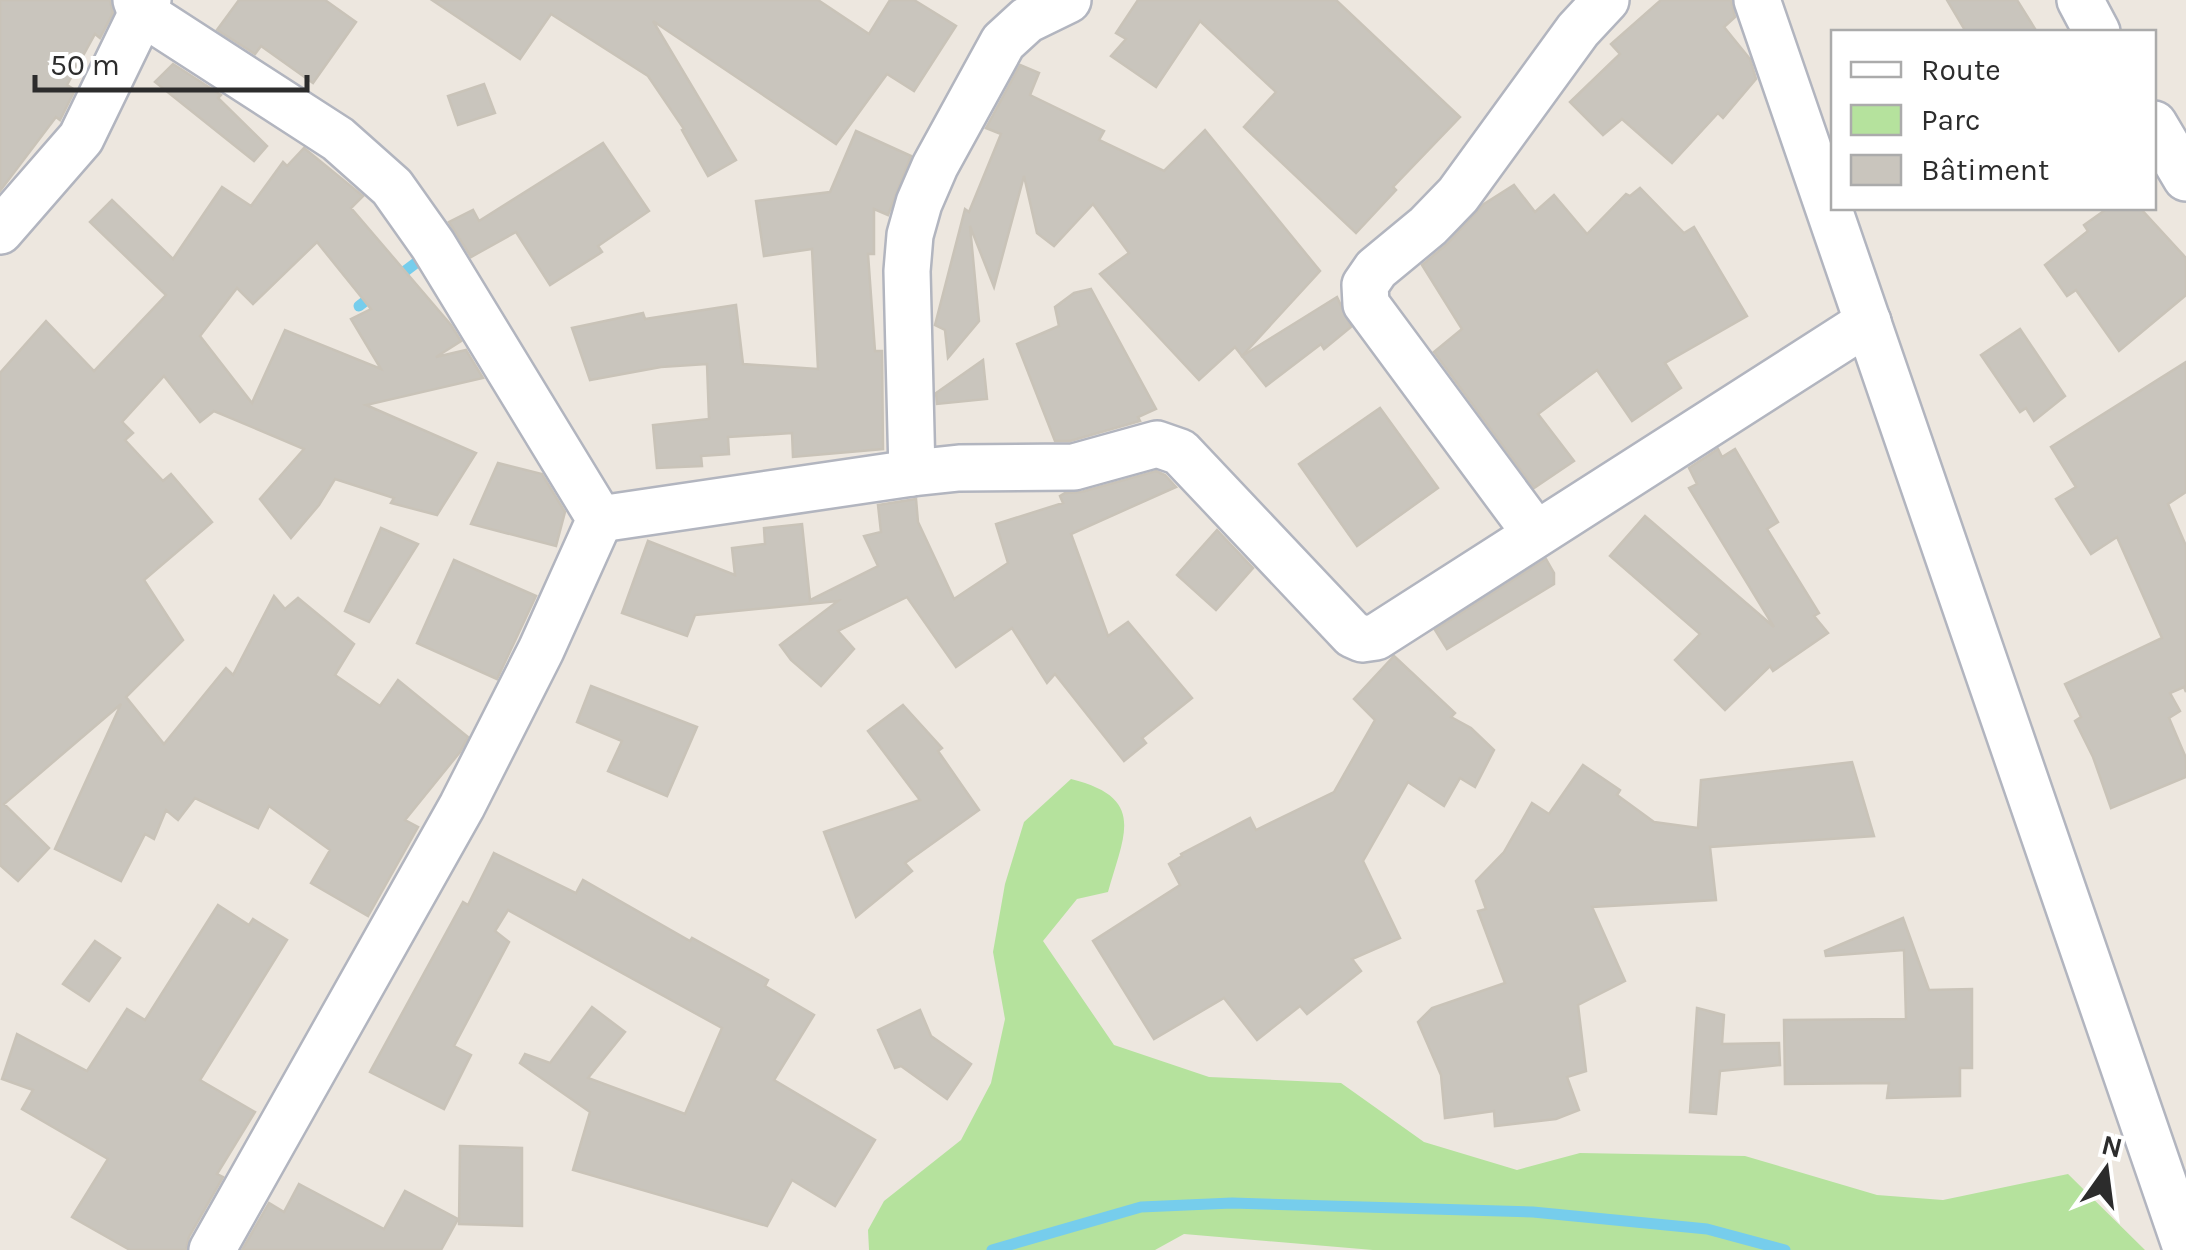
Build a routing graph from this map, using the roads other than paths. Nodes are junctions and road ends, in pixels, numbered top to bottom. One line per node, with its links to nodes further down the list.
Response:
1 (1068, 0): 6 (street)
2 (1606, 0): 14 (street)
3 (1757, 0): 11 (street)
4 (2080, 0): 7 (street)
5 (142, 4): 10 (street); 13 (street)
6 (1010, 10): 12 (street)
7 (2097, 30)
8 (2156, 127): 9 (street)
9 (2186, 178)
10 (0, 231)
11 (1868, 322): 14 (street); 15 (street)
12 (912, 473): 13 (street); 14 (street)
13 (600, 519): 16 (street)
14 (1536, 534)
15 (2186, 1248)
16 (212, 1250)

